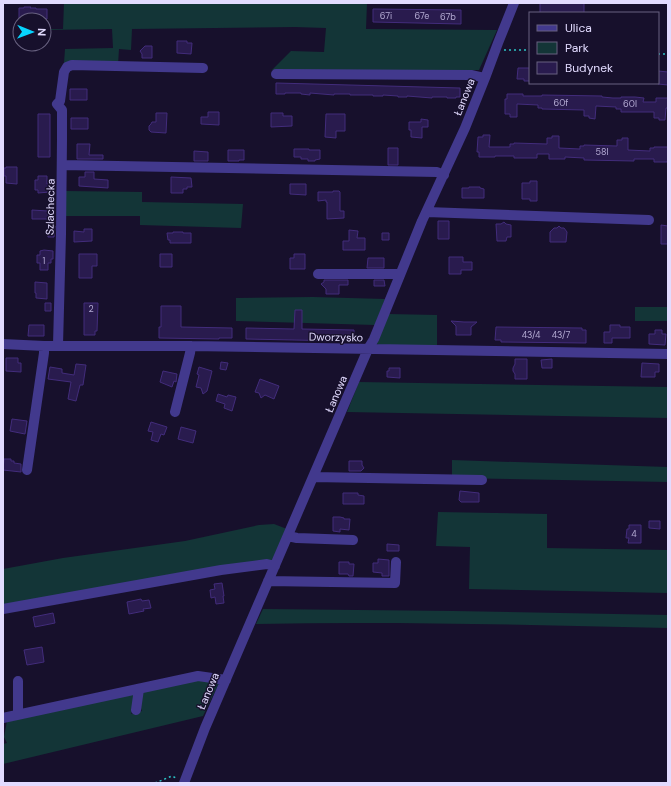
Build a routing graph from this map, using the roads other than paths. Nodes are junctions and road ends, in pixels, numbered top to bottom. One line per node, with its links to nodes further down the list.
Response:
1 (514, 3): 4 (street, Łanowa)
2 (203, 68): 5 (street, Szlachecka)
3 (276, 74): 4 (street)
4 (485, 78): 6 (street, Łanowa)
5 (62, 165): 6 (street); 12 (street, Szlachecka)
6 (444, 175): 7 (street, Łanowa)
7 (427, 212): 8 (street); 10 (street, Łanowa)
8 (649, 220)
9 (318, 274): 10 (street)
10 (400, 274): 15 (street, Łanowa)
11 (3, 344): 13 (street, Dworzysko)
12 (58, 345): 13 (street, Dworzysko); 14 (street, Dworzysko)
13 (44, 346): 18 (street)
14 (191, 346): 15 (street, Dworzysko); 17 (street)
15 (368, 349): 16 (street, Dworzysko); 19 (street, Łanowa)
16 (668, 354)
17 (175, 412)
18 (27, 470)
19 (314, 476): 20 (street); 21 (street, Łanowa)
20 (482, 480)
21 (288, 536): 22 (street); 24 (street, Łanowa)
22 (353, 540)
23 (396, 562): 25 (street)
24 (275, 566): 25 (street, Łanowa); 26 (street)
25 (268, 581): 27 (street, Łanowa)
26 (3, 609)
27 (226, 680): 29 (street); 33 (street, Łanowa)
28 (18, 681): 31 (street)
29 (139, 689): 30 (street); 31 (street)
30 (136, 710)
31 (18, 714): 32 (street)
32 (3, 719)
33 (185, 782)

